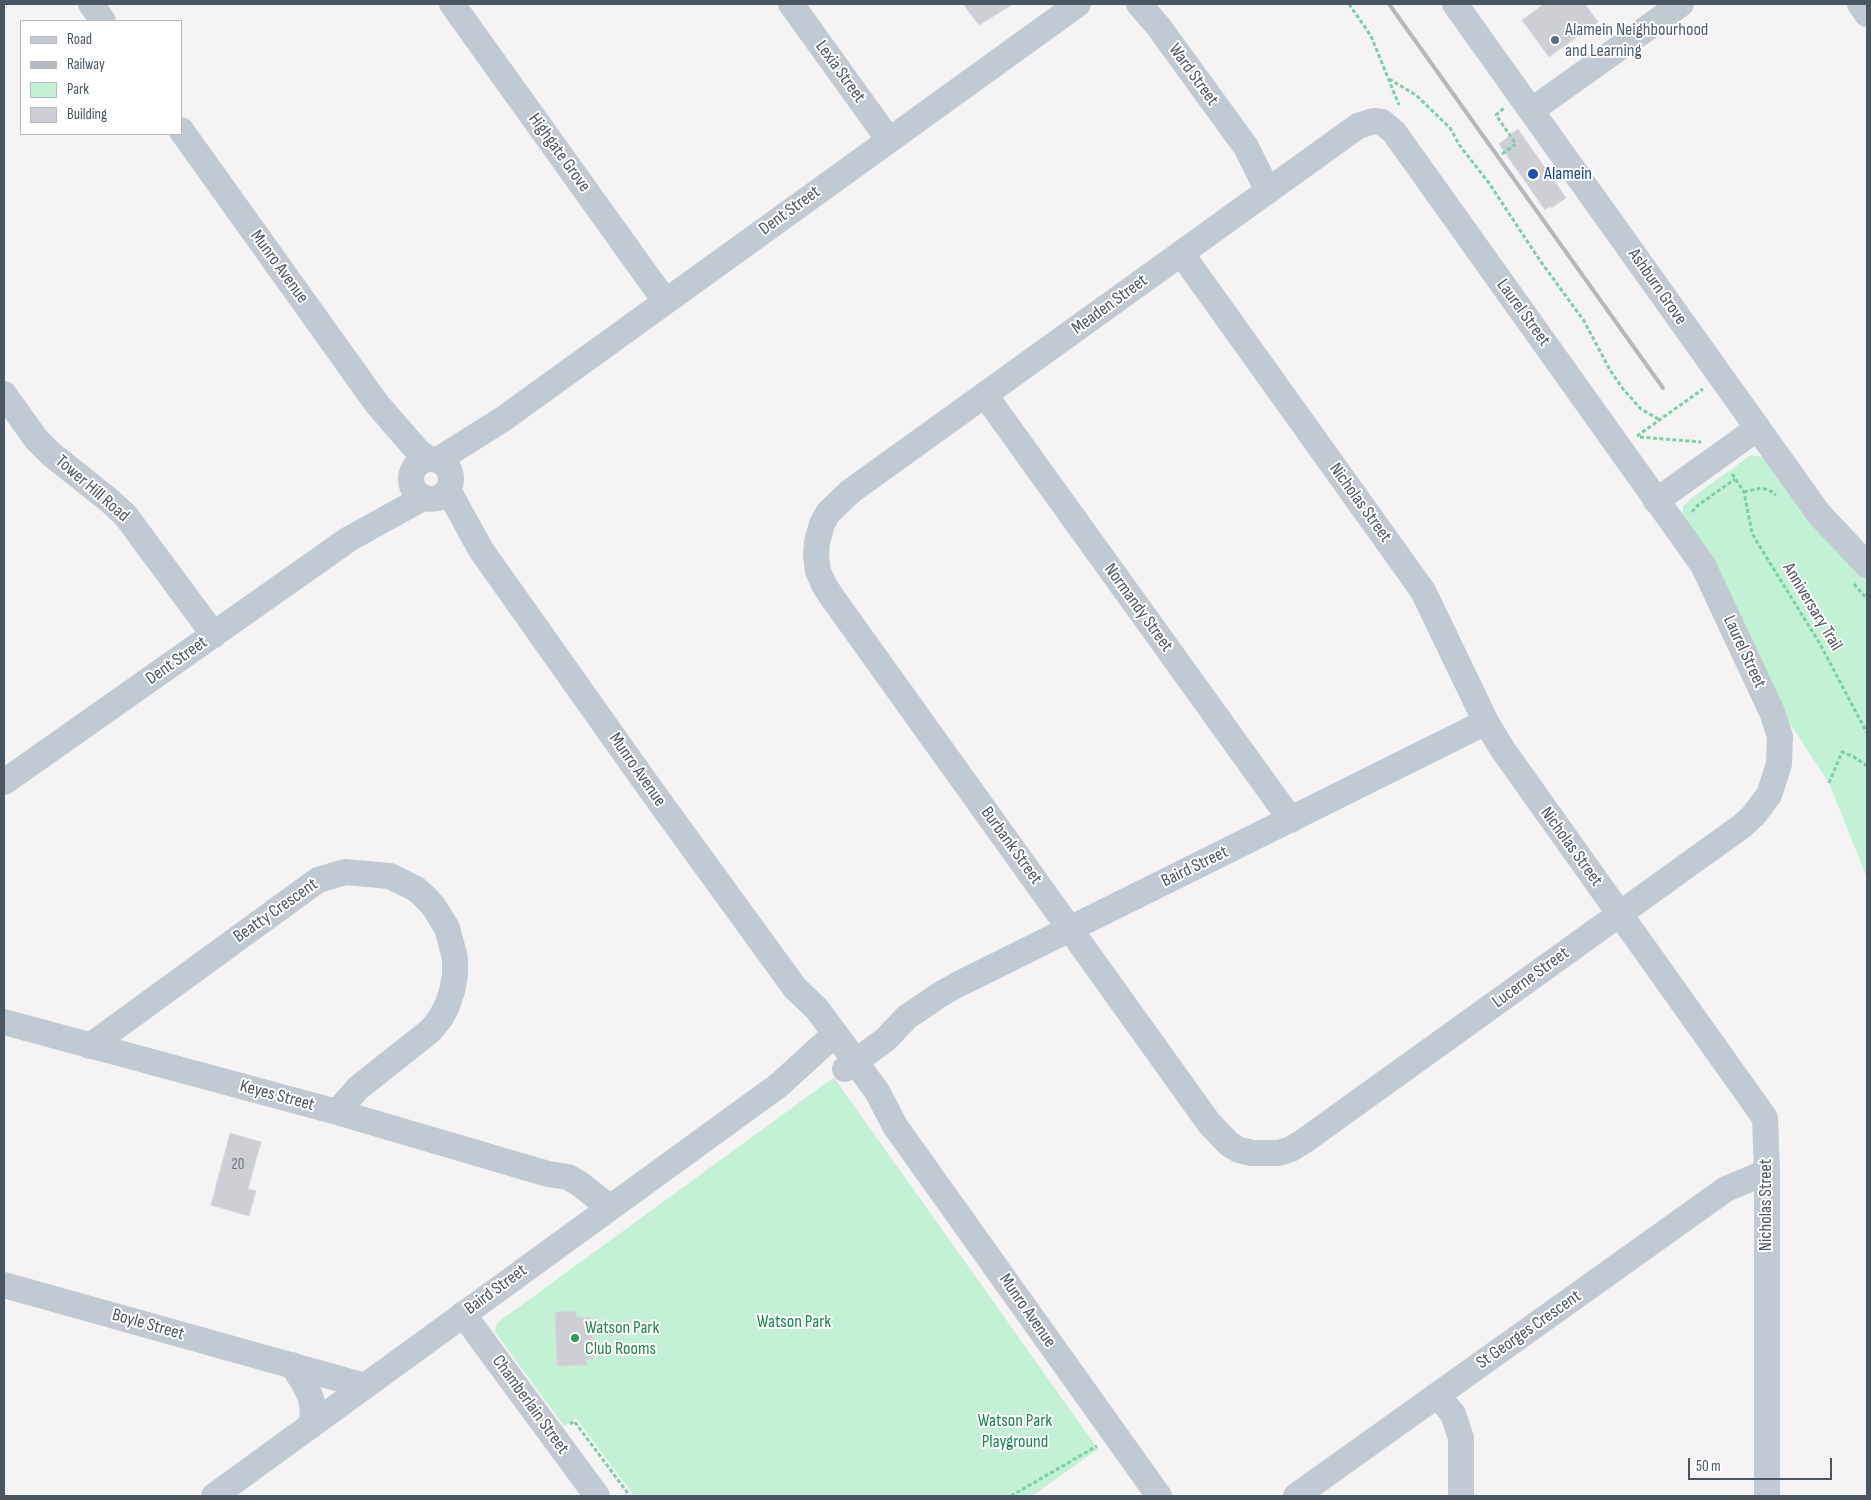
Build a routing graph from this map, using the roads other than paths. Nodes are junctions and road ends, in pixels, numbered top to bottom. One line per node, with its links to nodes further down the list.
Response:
1 (91, 4): 10 (street)
2 (452, 4): 17 (street, Highgate Grove)
3 (791, 4): 14 (street, Lexia Street)
4 (1078, 4): 14 (street, Dent Street)
5 (1139, 4): 15 (street, Ward Street)
6 (1455, 4): 11 (street, Ashburn Grove)
7 (1681, 4): 11 (street)
8 (1860, 4): 9 (street)
9 (1867, 14)
10 (102, 20)
11 (1532, 110): 20 (street, Ashburn Grove)
12 (1392, 114): 15 (street, Meaden Street); 23 (street, Laurel Street)
13 (182, 131): 21 (street, Munro Avenue)
14 (889, 140): 17 (street, Dent Street)
15 (1275, 186): 16 (street, Meaden Street)
16 (1181, 253): 19 (street, Meaden Street); 26 (street, Nicholas Street)
17 (665, 302): 21 (street, Dent Street)
18 (4, 394): 25 (street, Tower Hill Road)
19 (985, 395): 22 (street, Meaden Street); 29 (street, Normandy Street)
20 (1761, 433): 23 (street); 24 (street, Ashburn Grove)
21 (431, 479): 25 (street, Dent Street); 34 (street, Munro Avenue)
22 (836, 504): 31 (street, Burbank Street)
23 (1660, 506): 27 (street, Laurel Street)
24 (1867, 565)
25 (214, 635): 28 (street, Dent Street)
26 (1486, 722): 29 (street, Baird Street); 30 (street, Nicholas Street)
27 (1776, 779): 30 (street, Lucerne Street)
28 (4, 782)
29 (1291, 820): 31 (street, Baird Street)
30 (1620, 914): 36 (street, Lucerne Street); 37 (street, Nicholas Street)
31 (1070, 930): 34 (street, Baird Street); 36 (street, Burbank Street)
32 (4, 1022): 33 (street, Keyes Street)
33 (90, 1046): 35 (street, Keyes Street); 35 (street, Beatty Crescent)
34 (841, 1052): 38 (street, Baird Street); 47 (street, Munro Avenue)
35 (336, 1112): 38 (street, Keyes Street)
36 (1266, 1155)
37 (1767, 1172): 43 (street, St Georges Crescent); 50 (street, Nicholas Street)
38 (600, 1216): 40 (street, Baird Street)
39 (4, 1285): 41 (street, Boyle Street)
40 (463, 1314): 42 (street, Baird Street); 46 (street, Chamberlain Street)
41 (292, 1366): 42 (street, Boyle Street); 44 (street)
42 (365, 1386): 44 (street, Baird Street)
43 (1437, 1395): 48 (street, St Georges Crescent); 49 (street)
44 (311, 1426): 45 (street, Baird Street)
45 (214, 1496)
46 (597, 1496)
47 (1159, 1496)
48 (1296, 1496)
49 (1461, 1496)
50 (1767, 1496)

